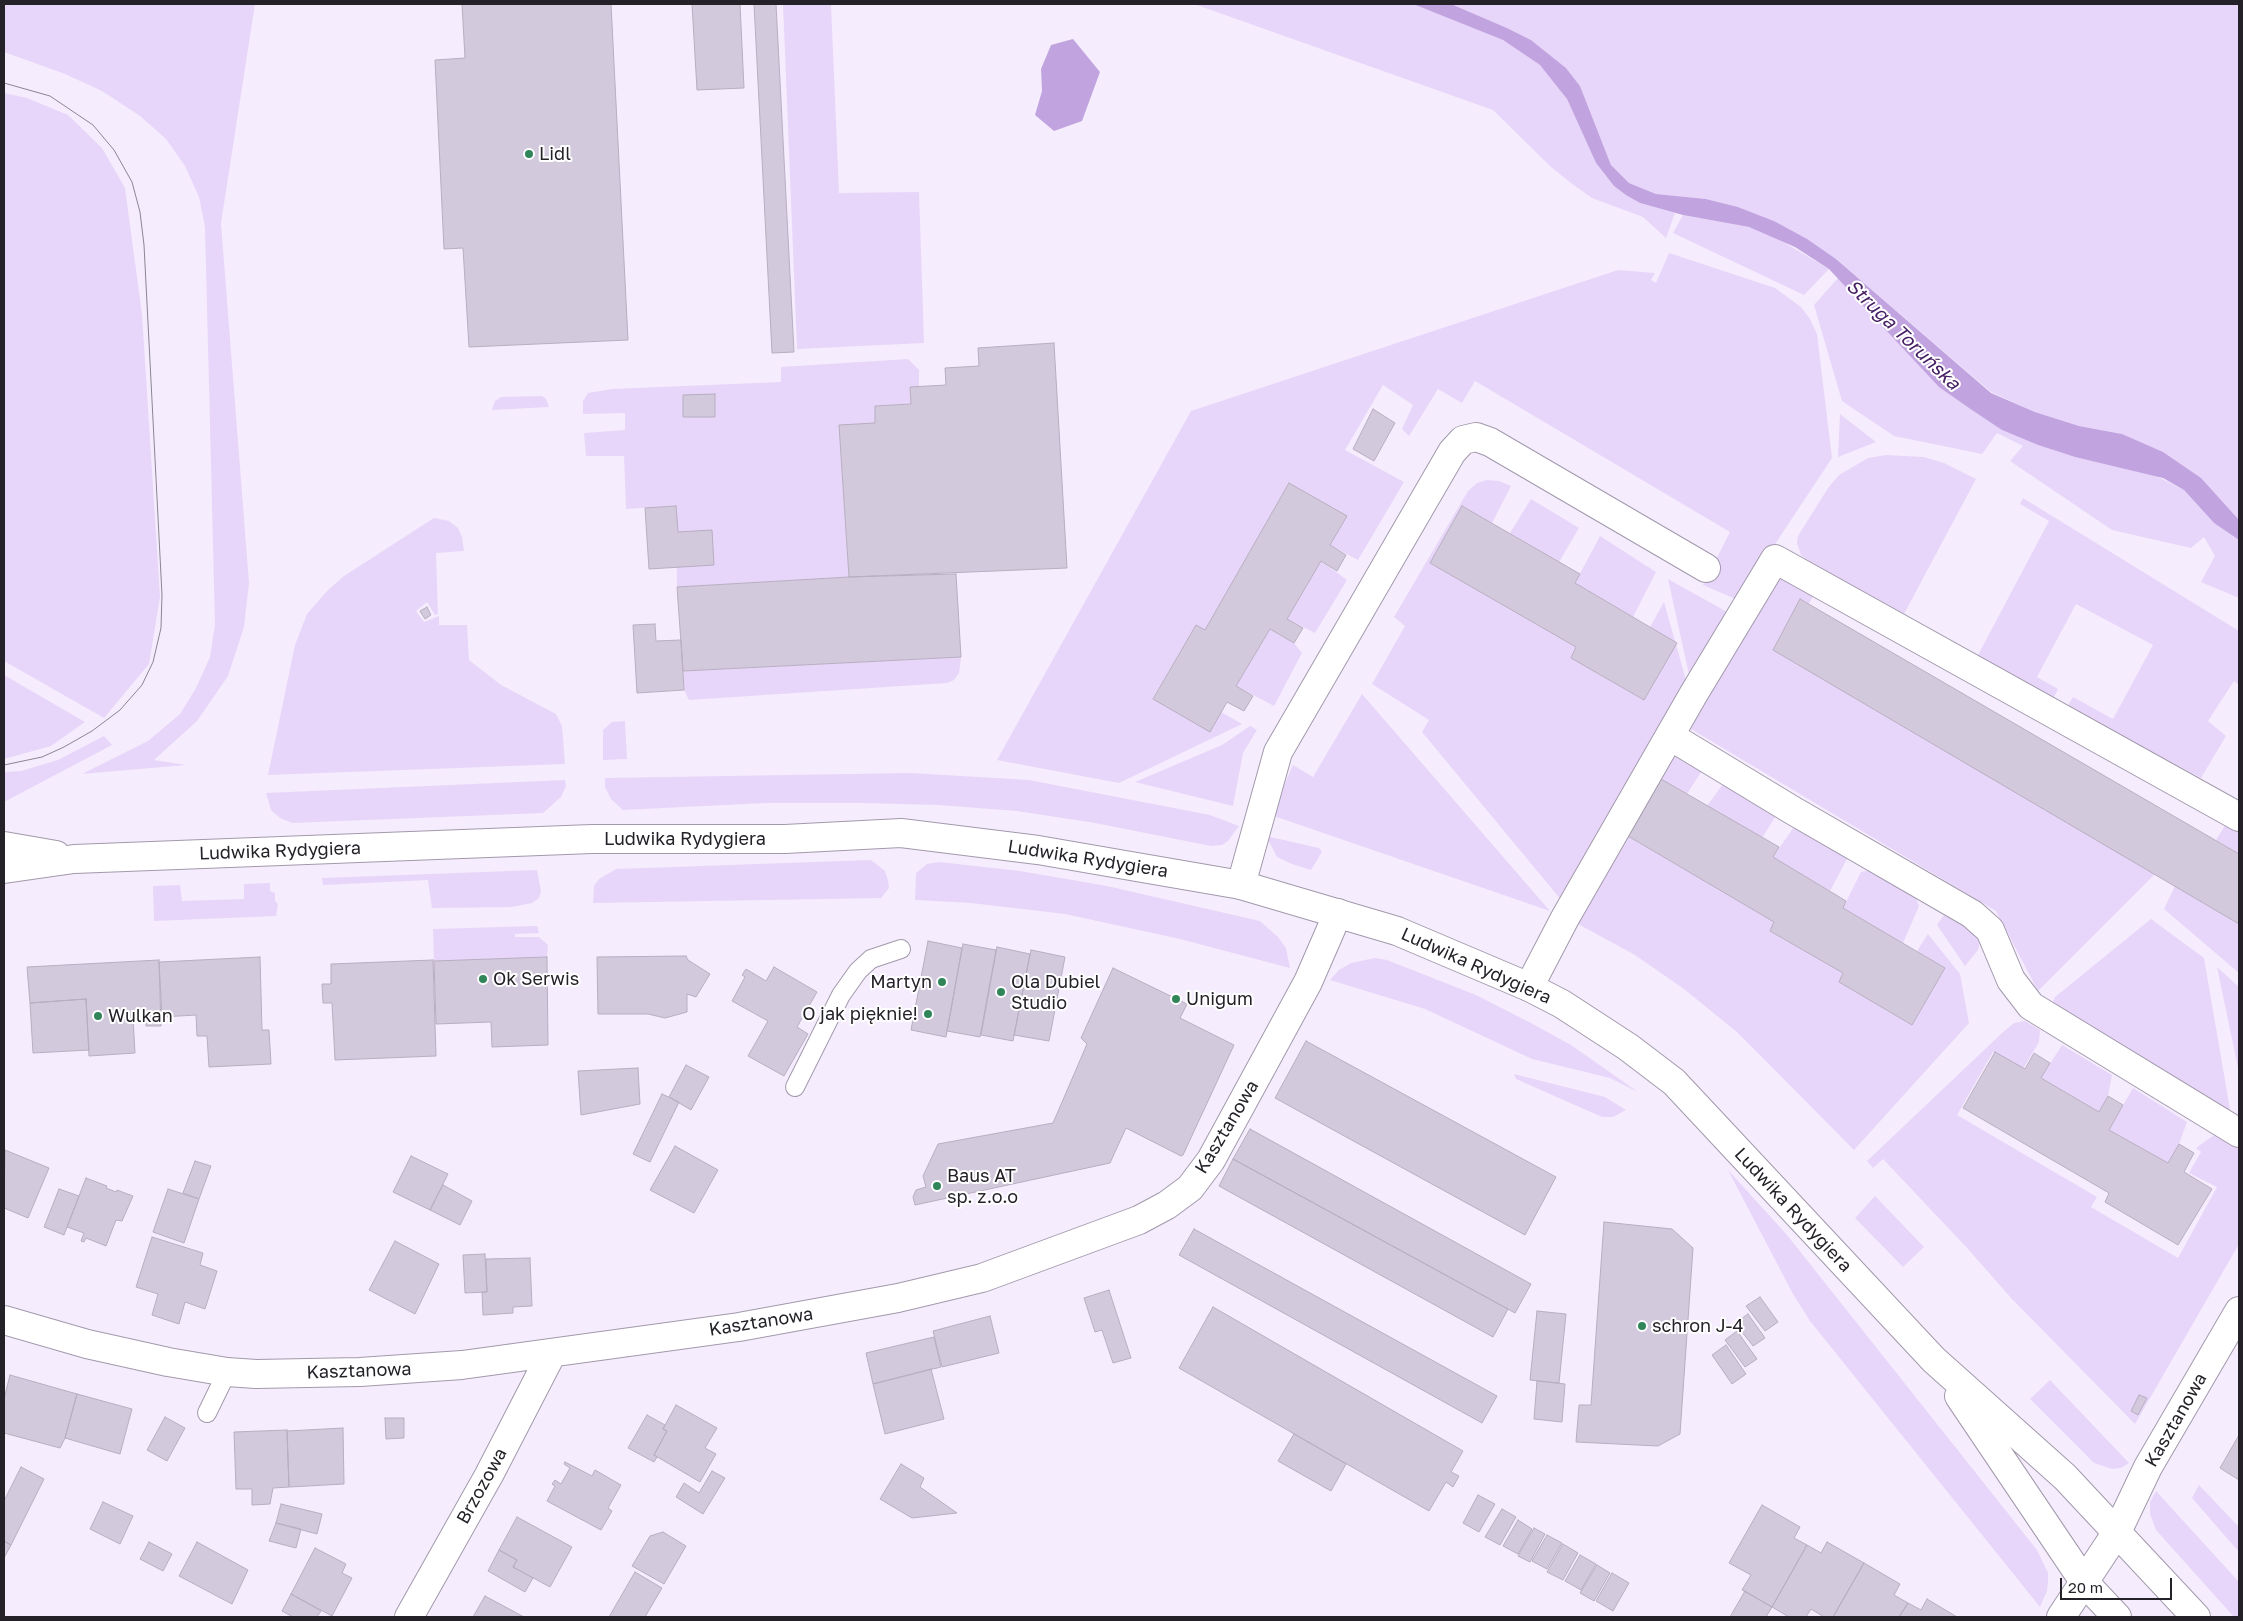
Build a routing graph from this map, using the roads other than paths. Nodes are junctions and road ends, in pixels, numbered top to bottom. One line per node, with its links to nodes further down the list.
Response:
1 (1706, 568): 7 (street)
2 (1670, 736): 3 (street); 10 (street); 12 (street)
3 (2239, 817)
4 (4, 846): 5 (street, Ludwika Rydygiera)
5 (74, 859): 6 (street, Ludwika Rydygiera); 7 (street, Ludwika Rydygiera)
6 (4, 869)
7 (1241, 884): 8 (street, Ludwika Rydygiera)
8 (1338, 913): 10 (street, Ludwika Rydygiera); 15 (street, Kasztanowa)
9 (901, 950): 11 (lane)
10 (1529, 987): 16 (street, Ludwika Rydygiera)
11 (795, 1087)
12 (2239, 1133)
13 (2239, 1311): 19 (street, Kasztanowa)
14 (4, 1320): 17 (street, Kasztanowa)
15 (552, 1353): 17 (street, Kasztanowa); 21 (street, Brzozowa)
16 (1934, 1360): 19 (street, Ludwika Rydygiera); 20 (street, Ludwika Rydygiera)
17 (227, 1372): 18 (lane)
18 (207, 1412)
19 (2117, 1532): 20 (street, Kasztanowa); 24 (street, Ludwika Rydygiera)
20 (2086, 1583): 22 (street, Kasztanowa); 23 (street, Ludwika Rydygiera)
21 (409, 1617)
22 (2061, 1617)
23 (2117, 1617)
24 (2196, 1617)

